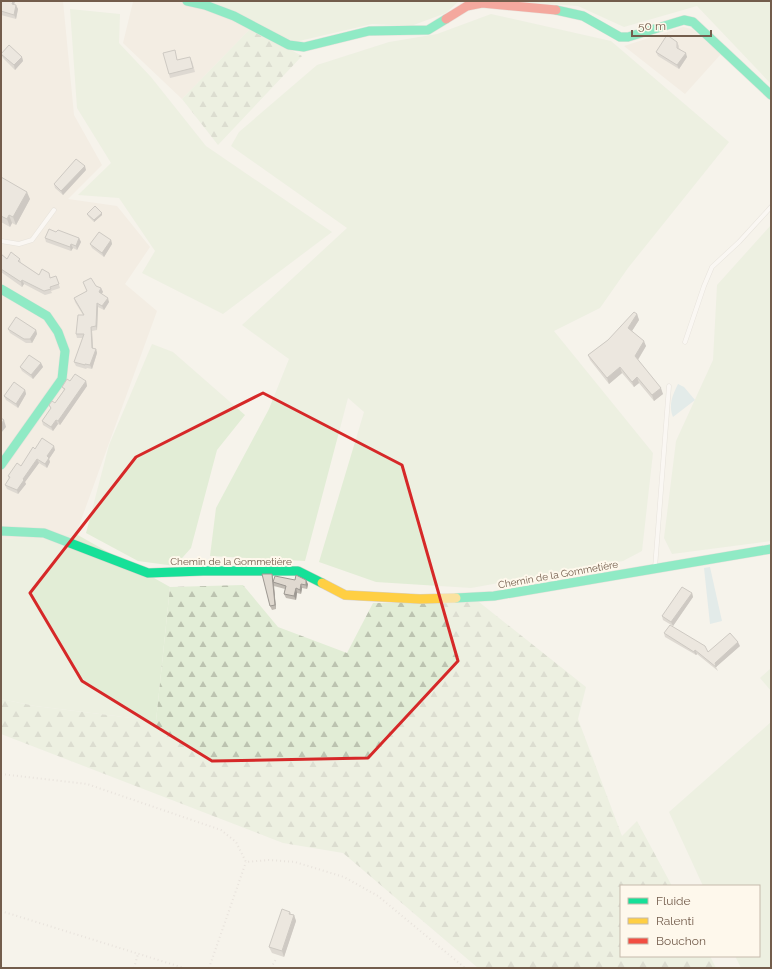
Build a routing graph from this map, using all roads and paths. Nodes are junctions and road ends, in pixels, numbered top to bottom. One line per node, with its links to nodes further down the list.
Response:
1 (187, 1): 2 (street)
2 (771, 95)
3 (771, 207): 7 (lane)
4 (54, 210): 5 (lane)
5 (1, 241)
6 (1, 289): 9 (street)
7 (685, 342)
8 (669, 386): 12 (lane)
9 (1, 465)
10 (1, 531): 12 (street, Chemin de la Gommetière)
11 (771, 549): 12 (street, Chemin de la Gommetière)
12 (655, 569)
13 (1, 774): 14 (path)
14 (246, 862): 20 (path); 22 (path)
15 (1, 911): 16 (path)
16 (138, 954): 18 (path); 19 (path)
17 (276, 959): 21 (path)
18 (134, 968)
19 (184, 968)
20 (209, 968)
21 (271, 968)
22 (465, 968)

